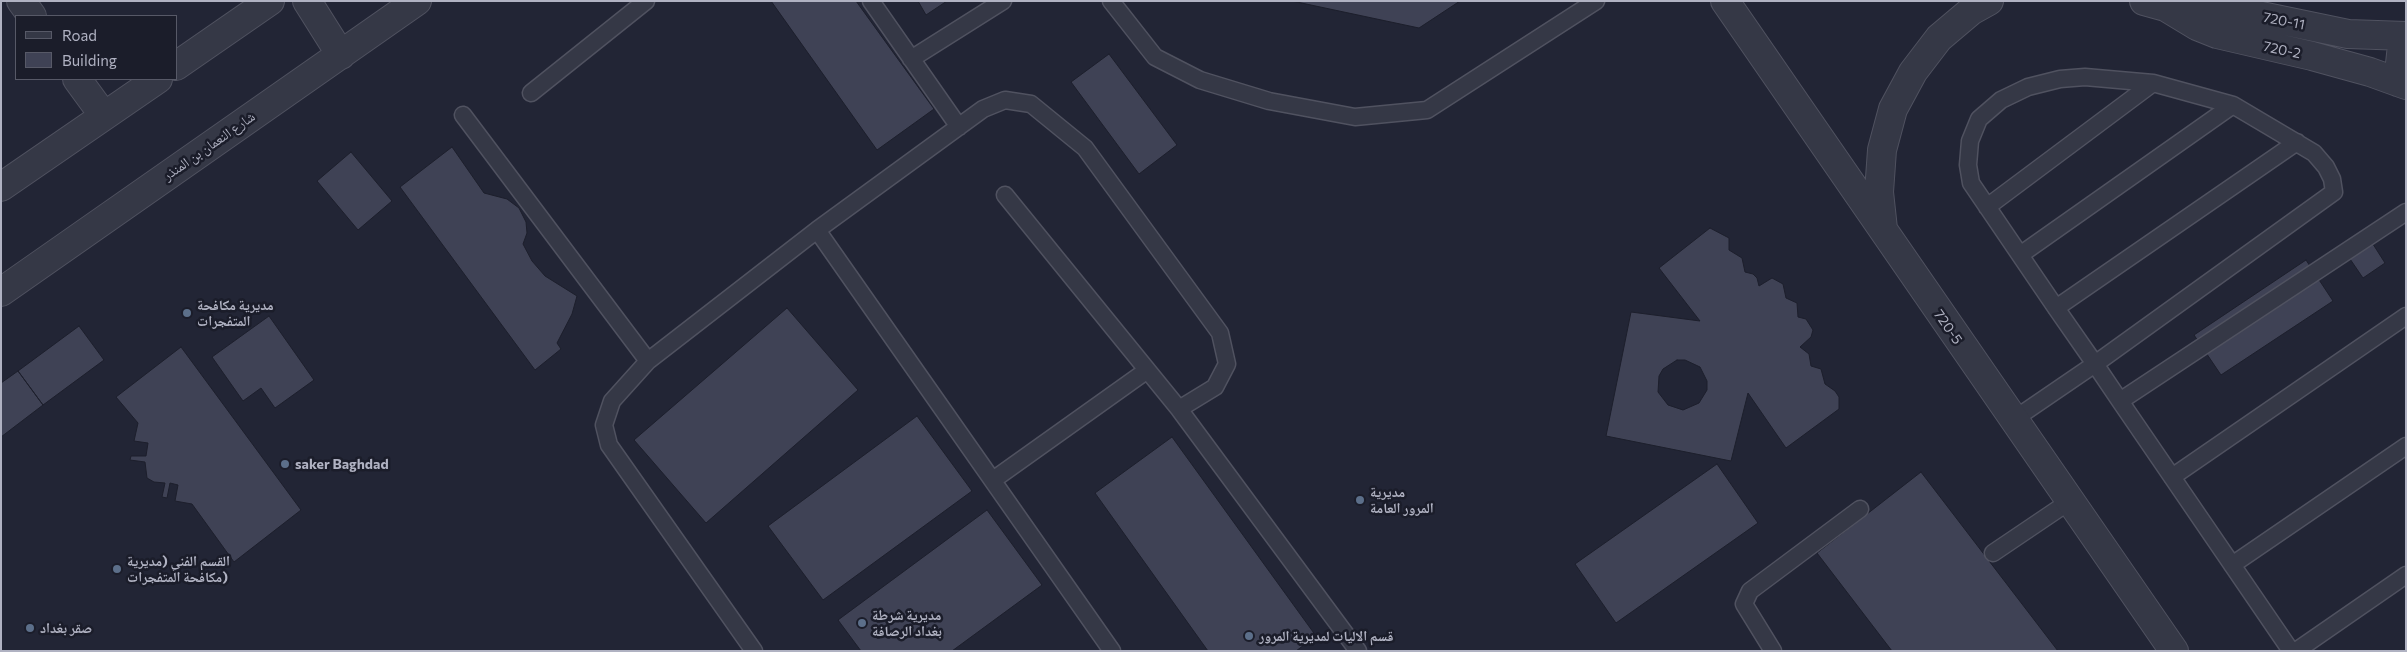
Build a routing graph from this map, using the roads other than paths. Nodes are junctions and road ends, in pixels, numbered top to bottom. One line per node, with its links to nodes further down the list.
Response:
1 (21, 1): 13 (street)
2 (270, 1): 17 (street)
3 (307, 1): 15 (street)
4 (418, 1): 15 (street, شارع النعمان بن المنذر)
5 (646, 1): 22 (lane)
6 (871, 1): 16 (lane)
7 (1003, 1): 16 (lane)
8 (1111, 1): 9 (lane)
9 (1596, 1)
10 (1724, 1): 33 (street, 720-5)
11 (1989, 1): 33 (street)
12 (2153, 4): 14 (street, 720-11); 21 (street, 720-2)
13 (31, 15)
14 (2404, 36): 21 (street)
15 (341, 55): 35 (street, شارع النعمان بن المنذر)
16 (911, 59): 26 (lane)
17 (178, 65)
18 (79, 80): 25 (street)
19 (157, 80): 25 (street)
20 (2153, 83): 23 (lane); 30 (lane); 30 (lane)
21 (2402, 83)
22 (531, 92)
23 (2233, 106): 27 (lane); 34 (lane)
24 (463, 115): 38 (lane)
25 (104, 116): 28 (street)
26 (959, 127): 32 (lane); 42 (lane)
27 (2297, 142): 36 (lane); 39 (lane)
28 (1, 187)
29 (1005, 195): 40 (lane)
30 (1987, 207): 34 (lane)
31 (2406, 212): 41 (lane)
32 (817, 230): 38 (lane); 46 (lane)
33 (1884, 234): 43 (street, 720-5)
34 (2020, 255): 36 (lane)
35 (1, 292)
36 (2056, 308): 39 (lane)
37 (2406, 316): 45 (lane)
38 (648, 361): 52 (lane)
39 (2095, 364): 41 (lane); 43 (lane)
40 (1146, 371): 42 (lane); 46 (lane)
41 (2120, 401): 45 (lane)
42 (1179, 409): 54 (lane)
43 (2013, 420): 47 (street, 720-5)
44 (2406, 446): 50 (lane)
45 (2172, 477): 50 (lane)
46 (992, 480): 53 (lane)
47 (2070, 501): 49 (lane); 56 (street, 720-5)
48 (1860, 509): 55 (lane)
49 (1993, 553)
50 (2232, 564): 57 (lane)
51 (2406, 575): 58 (lane)
52 (754, 651)
53 (1112, 651)
54 (1358, 651)
55 (1773, 651)
56 (2174, 651)
57 (2291, 651)
58 (2296, 651)

